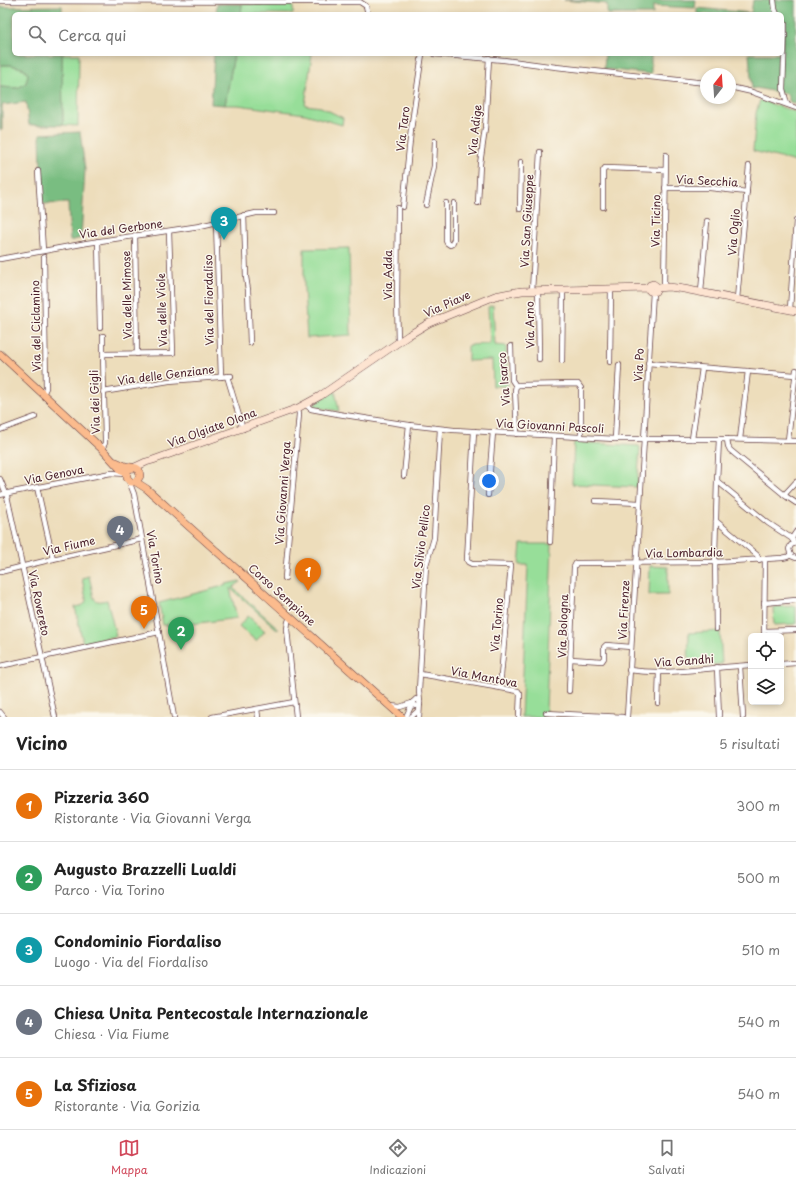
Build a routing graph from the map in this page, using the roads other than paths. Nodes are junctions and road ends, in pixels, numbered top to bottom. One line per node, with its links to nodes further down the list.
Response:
1 (774, 0): 4 (street)
2 (0, 1): 3 (street)
3 (368, 12)
4 (776, 12)
5 (784, 22): 11 (street)
6 (422, 56): 27 (street, Via Taro)
7 (462, 56): 8 (street)
8 (489, 58): 9 (street); 24 (street, Via Adige)
9 (700, 82)
10 (736, 88): 11 (street)
11 (787, 104): 12 (street)
12 (796, 108)
13 (435, 141): 25 (street)
14 (540, 152): 42 (street, Via San Giuseppe)
15 (666, 155): 18 (street, Via Ticino)
16 (521, 162): 28 (street)
17 (749, 166): 21 (street, Via Oglio)
18 (666, 170): 20 (street, Via Ticino); 26 (street)
19 (38, 171): 37 (street)
20 (665, 188): 21 (street, Via Secchia); 41 (street, Via Ticino)
21 (747, 192): 45 (street, Via Oglio)
22 (446, 203): 23 (street)
23 (454, 203)
24 (478, 203)
25 (426, 205)
26 (603, 207)
27 (401, 208): 50 (street, Via Adda)
28 (520, 209)
29 (274, 213): 30 (street, Via del Gerbone)
30 (244, 216): 33 (street, Via del Gerbone); 49 (street)
31 (707, 221): 44 (street)
32 (796, 221): 46 (street)
33 (216, 222): 34 (street, Via del Gerbone); 63 (street, Via del Fiordaliso)
34 (169, 231): 35 (street, Via del Gerbone); 54 (street, Via delle Viole)
35 (135, 235): 36 (street, Via del Gerbone); 54 (street, Via delle Mimose)
36 (98, 241): 37 (street, Via del Gerbone); 47 (street)
37 (43, 251): 39 (street, Via del Gerbone)
38 (44, 257): 66 (street, Via del Ciclamino)
39 (0, 259)
40 (611, 288): 41 (street, Via Piave); 43 (street, Via Piave); 57 (street)
41 (655, 289): 44 (street, Via Piave); 58 (street, Via Po)
42 (535, 290): 43 (street, Via Piave); 50 (street, Via Piave); 55 (street, Via Arno)
43 (563, 290): 56 (street)
44 (701, 292): 45 (street, Via Piave)
45 (737, 299): 46 (street, Via Piave)
46 (793, 310)
47 (100, 328)
48 (103, 336): 53 (street, Via dei Gigli)
49 (250, 343)
50 (398, 343): 67 (street, Via Piave)
51 (511, 346): 64 (street, Via Isarco)
52 (0, 354): 66 (main road)
53 (103, 354): 54 (street, Via dei Gigli); 65 (street, Via dei Gigli)
54 (137, 354)
55 (539, 359)
56 (562, 361)
57 (610, 362)
58 (648, 363): 60 (street); 81 (street, Via Po)
59 (619, 365): 80 (street)
60 (702, 368): 61 (street); 82 (street)
61 (748, 371): 62 (street); 85 (street)
62 (796, 372): 86 (street)
63 (221, 377): 65 (street, Via delle Genziane); 72 (street, Via delle Genziane)
64 (516, 386): 77 (street, Via Isarco); 79 (street)
65 (103, 392): 88 (street, Via dei Gigli)
66 (43, 394): 88 (main road)
67 (306, 404): 68 (street, Via Piave); 71 (street, Via Giovanni Pascoli)
68 (298, 408): 69 (street, Via Piave); 119 (street, Via Giovanni Verga)
69 (279, 416): 72 (street, Via Olgiate Olona)
70 (35, 417): 74 (street)
71 (409, 425): 73 (street, Via Giovanni Pascoli); 92 (street)
72 (243, 429): 91 (street, Via Olgiate Olona)
73 (440, 429): 75 (street, Via Giovanni Pascoli); 139 (street, Via Silvio Pellico)
74 (0, 430)
75 (474, 431): 76 (street, Via Giovanni Pascoli); 140 (street, Via Torino)
76 (493, 432): 77 (street, Via Giovanni Pascoli); 99 (street)
77 (517, 434): 78 (street, Via Giovanni Pascoli)
78 (554, 436): 79 (street, Via Giovanni Pascoli); 108 (street)
79 (581, 437): 80 (street, Via Giovanni Pascoli)
80 (615, 439): 81 (street, Via Giovanni Pascoli)
81 (644, 439): 82 (street, Via Giovanni Pascoli); 102 (street, Via Firenze)
82 (692, 439): 83 (street, Via Giovanni Pascoli)
83 (719, 439): 84 (street, Via Giovanni Pascoli); 94 (street)
84 (727, 439): 85 (street, Via Giovanni Pascoli); 100 (street)
85 (740, 439): 86 (street, Via Giovanni Pascoli)
86 (788, 440): 87 (street, Via Giovanni Pascoli)
87 (796, 440)
88 (102, 449): 89 (main road)
89 (114, 461): 90 (street); 91 (main road)
90 (111, 473): 91 (street, Via Genova); 96 (street, Via Genova)
91 (133, 475): 106 (street, Via Torino); 122 (main road, Corso Sempione)
92 (404, 476)
93 (0, 479): 97 (street, Via Rovereto)
94 (716, 481): 104 (street); 107 (street)
95 (796, 482): 100 (street)
96 (37, 487): 97 (street, Via Genova); 111 (street)
97 (6, 493): 98 (street, Via Genova); 117 (street, Via Rovereto)
98 (0, 495)
99 (488, 495)
100 (784, 495): 103 (street)
101 (595, 501): 102 (street)
102 (640, 503): 114 (street, Via Firenze)
103 (796, 503)
104 (716, 521): 113 (street); 115 (street)
105 (796, 532): 107 (street)
106 (142, 539): 111 (street, Via Fiume); 125 (street, Via Torino)
107 (794, 541): 109 (street)
108 (550, 542)
109 (791, 555): 110 (street); 112 (street, Via Lombardia)
110 (796, 558)
111 (53, 559): 117 (street, Via Fiume)
112 (765, 559): 113 (street, Via Lombardia); 121 (street)
113 (758, 560): 115 (street, Via Lombardia)
114 (636, 562): 115 (street, Via Lombardia); 116 (street, Via Lombardia); 128 (street, Via Firenze)
115 (716, 562): 123 (street)
116 (576, 564): 130 (street, Via Bologna)
117 (22, 566): 118 (street, Via Fiume); 129 (street, Via Rovereto)
118 (0, 572)
119 (285, 578)
120 (796, 600): 121 (street)
121 (764, 603): 126 (street)
122 (290, 617): 142 (street); 145 (main road, Corso Sempione)
123 (716, 629)
124 (796, 630): 127 (street)
125 (159, 632): 129 (street); 152 (street, Via Torino)
126 (764, 633)
127 (772, 633)
128 (631, 647): 130 (street); 137 (street, Via Firenze)
129 (42, 657): 134 (street); 151 (street, Via Rovereto)
130 (571, 659): 141 (street, Via Bologna)
131 (796, 663): 132 (street)
132 (784, 664)
133 (748, 665): 135 (street, Via Gandhi)
134 (0, 666)
135 (740, 666): 136 (street, Via Gandhi); 164 (street)
136 (717, 668): 138 (street, Via Gandhi); 163 (street)
137 (629, 670): 138 (street, Via Gandhi); 162 (street, Via Firenze)
138 (659, 672): 143 (street)
139 (420, 674): 140 (street, Via Mantova); 144 (street, Via Silvio Pellico)
140 (500, 688): 160 (street, Via Mantova)
141 (569, 691)
142 (294, 702): 146 (street); 155 (street)
143 (658, 703)
144 (417, 704): 145 (street); 157 (street, Via Silvio Pellico); 158 (street); 159 (street, Via Silvio Pellico)
145 (390, 706): 156 (main road, Corso Sempione)
146 (257, 709): 149 (street); 154 (street)
147 (0, 712): 150 (street)
148 (546, 713): 161 (street)
149 (224, 716): 153 (street)
150 (4, 717)
151 (55, 717)
152 (174, 717)
153 (212, 717)
154 (258, 717)
155 (296, 717)
156 (402, 717)
157 (406, 717)
158 (411, 717)
159 (419, 717)
160 (519, 717)
161 (623, 717)
162 (627, 717)
163 (718, 717)
164 (742, 717)

